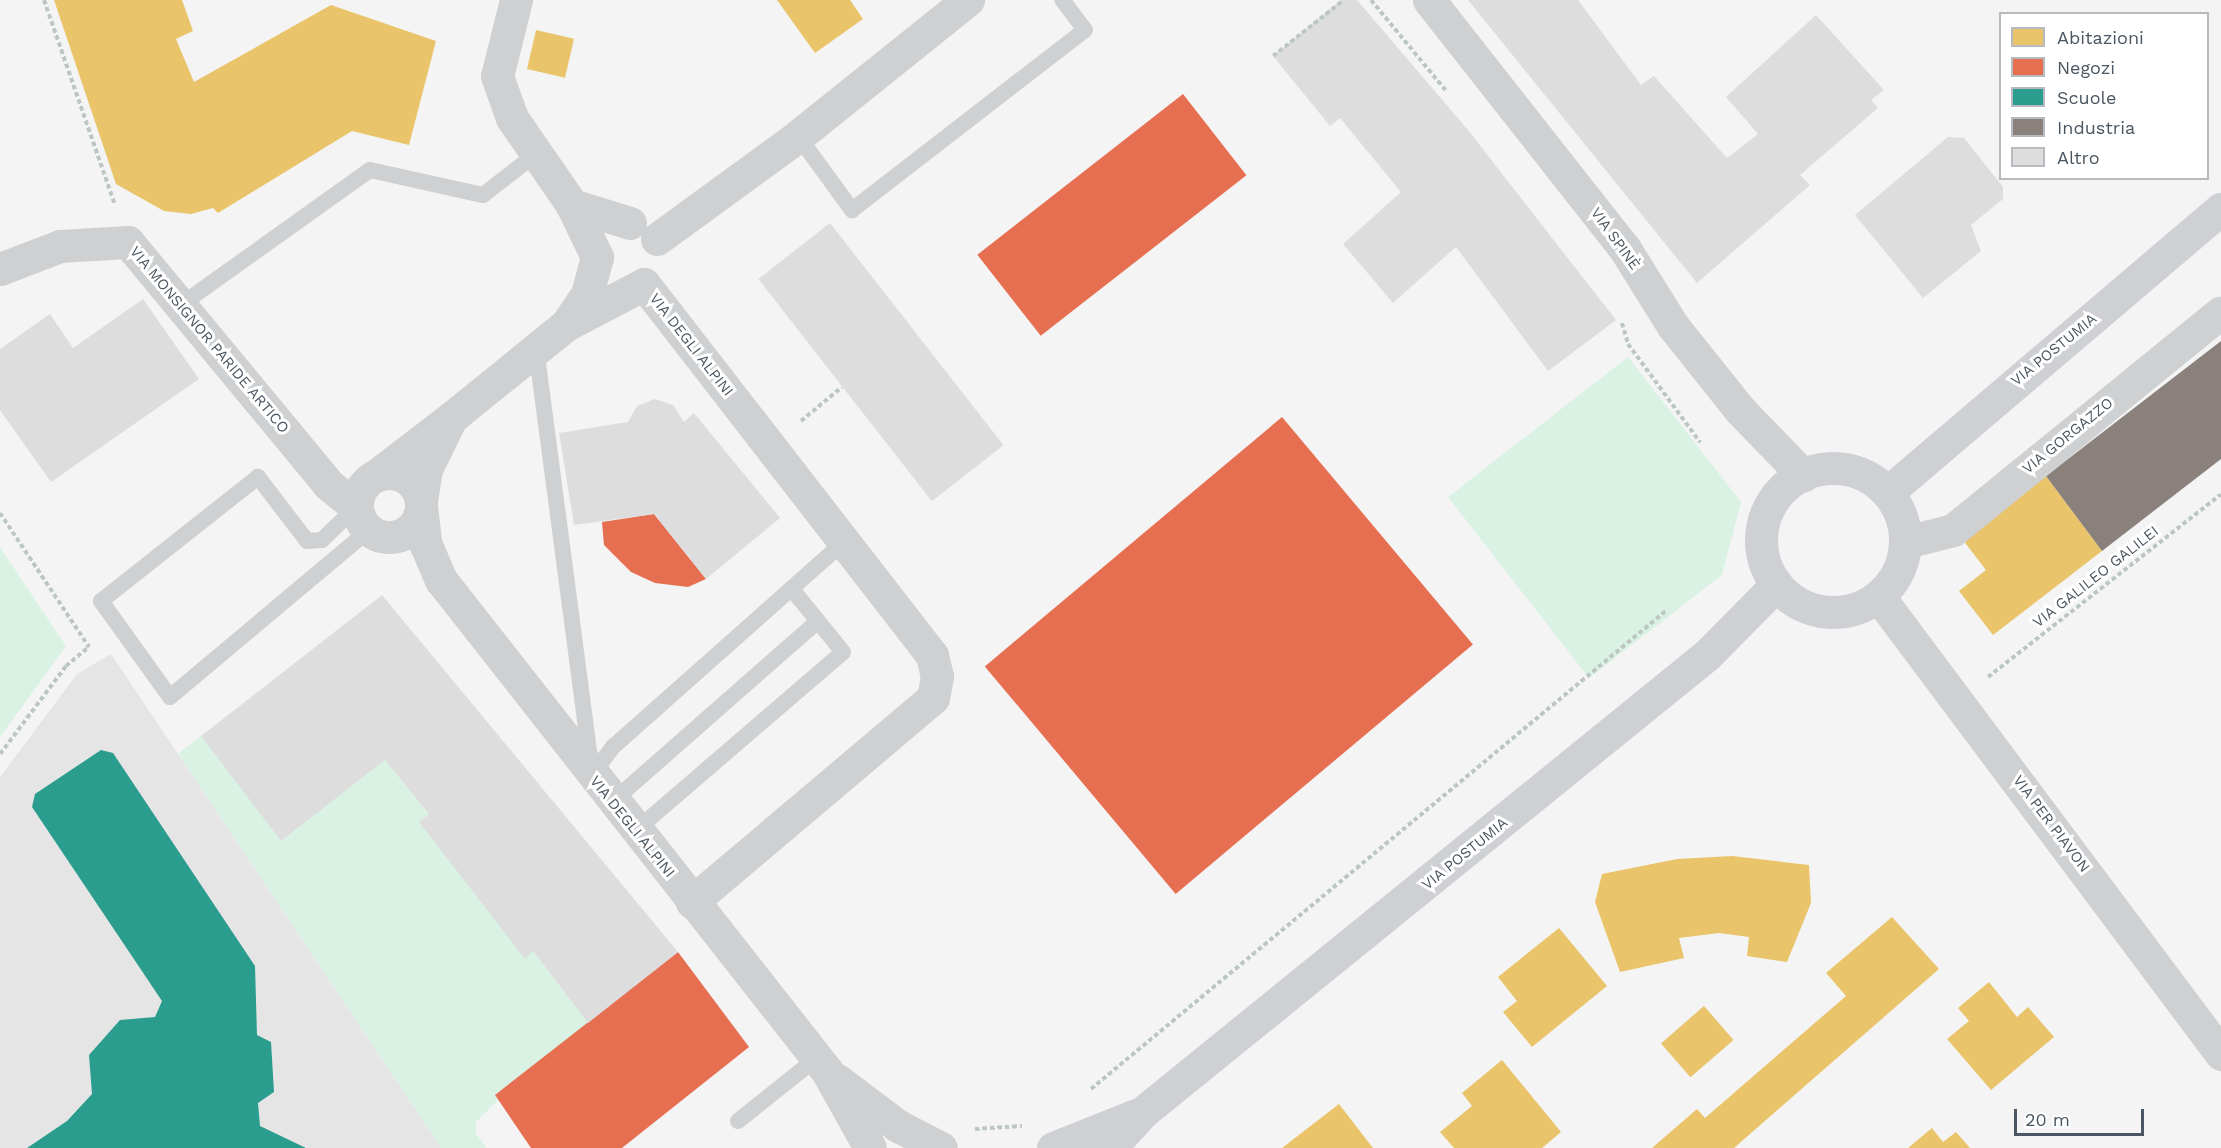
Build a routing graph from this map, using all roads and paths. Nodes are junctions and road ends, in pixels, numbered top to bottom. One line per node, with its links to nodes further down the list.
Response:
1 (44, 0): 15 (path)
2 (516, 0): 11 (street)
3 (968, 0): 10 (street, VIA DEGLI ALPINI)
4 (1062, 0): 10 (lane)
5 (1344, 0): 8 (path)
6 (1371, 0): 9 (path)
7 (1430, 0): 28 (street, VIA SPINÈ)
8 (1273, 56)
9 (1455, 101)
10 (798, 136): 14 (street, VIA DEGLI ALPINI)
11 (536, 154): 12 (street); 19 (lane)
12 (572, 205): 14 (street); 16 (street)
13 (2221, 209): 29 (main road, VIA POSTUMIA)
14 (643, 231): 16 (street, VIA DEGLI ALPINI); 18 (street, VIA DEGLI ALPINI)
15 (128, 242): 17 (street, VIA MONSIGNOR PARIDE ARTICO); 19 (street, VIA MONSIGNOR PARIDE ARTICO)
16 (597, 257): 18 (street, VIA DEGLI ALPINI); 22 (street, VIA DEGLI ALPINI)
17 (0, 269)
18 (644, 284): 22 (street, VIA DEGLI ALPINI); 27 (street, VIA DEGLI ALPINI)
19 (182, 304): 31 (street, VIA MONSIGNOR PARIDE ARTICO)
20 (2221, 312): 35 (street, VIA GORGAZZO)
21 (1620, 314): 26 (path)
22 (566, 326): 23 (street, VIA DEGLI ALPINI)
23 (536, 348): 25 (street, VIA DEGLI ALPINI); 46 (lane)
24 (842, 387): 27 (path)
25 (451, 418): 31 (street, VIA DEGLI ALPINI); 32 (street, VIA DEGLI ALPINI)
26 (1700, 442)
27 (770, 448): 34 (street, VIA DEGLI ALPINI)
28 (1803, 475): 29 (main road); 37 (main road)
29 (1888, 492): 35 (main road)
30 (2221, 494): 44 (path, VIA GALILEO GALILEI)
31 (371, 505): 31 (lane); 32 (street, VIA DEGLI ALPINI); 32 (street, VIA DEGLI ALPINI); 36 (street, VIA DEGLI ALPINI)
32 (421, 505): 36 (street, VIA DEGLI ALPINI)
33 (0, 513): 43 (path)
34 (844, 542): 38 (lane); 49 (street, VIA DEGLI ALPINI)
35 (1906, 542): 39 (main road)
36 (441, 580): 46 (street, VIA DEGLI ALPINI)
37 (1776, 585): 39 (main road); 53 (main road, VIA POSTUMIA)
38 (791, 588): 41 (lane); 46 (lane)
39 (1879, 597): 50 (street, VIA PER PIAVON)
40 (1667, 610): 52 (path)
41 (818, 621): 47 (lane); 48 (lane)
42 (94, 643): 43 (path)
43 (89, 647): 45 (path)
44 (1985, 679)
45 (0, 754)
46 (591, 776): 47 (street, VIA DEGLI ALPINI)
47 (612, 802): 48 (street, VIA DEGLI ALPINI)
48 (635, 831): 49 (street, VIA DEGLI ALPINI)
49 (692, 902): 51 (street, VIA DEGLI ALPINI)
50 (2221, 1054)
51 (822, 1065): 54 (lane); 56 (street, VIA DEGLI ALPINI); 57 (street, VIA DEGLI ALPINI)
52 (1087, 1092)
53 (1143, 1112): 58 (main road, VIA POSTUMIA); 59 (main road, VIA POSTUMIA)
54 (738, 1121)
55 (1031, 1123): 56 (path)
56 (952, 1138)
57 (870, 1148)
58 (1053, 1148)
59 (1110, 1148)

